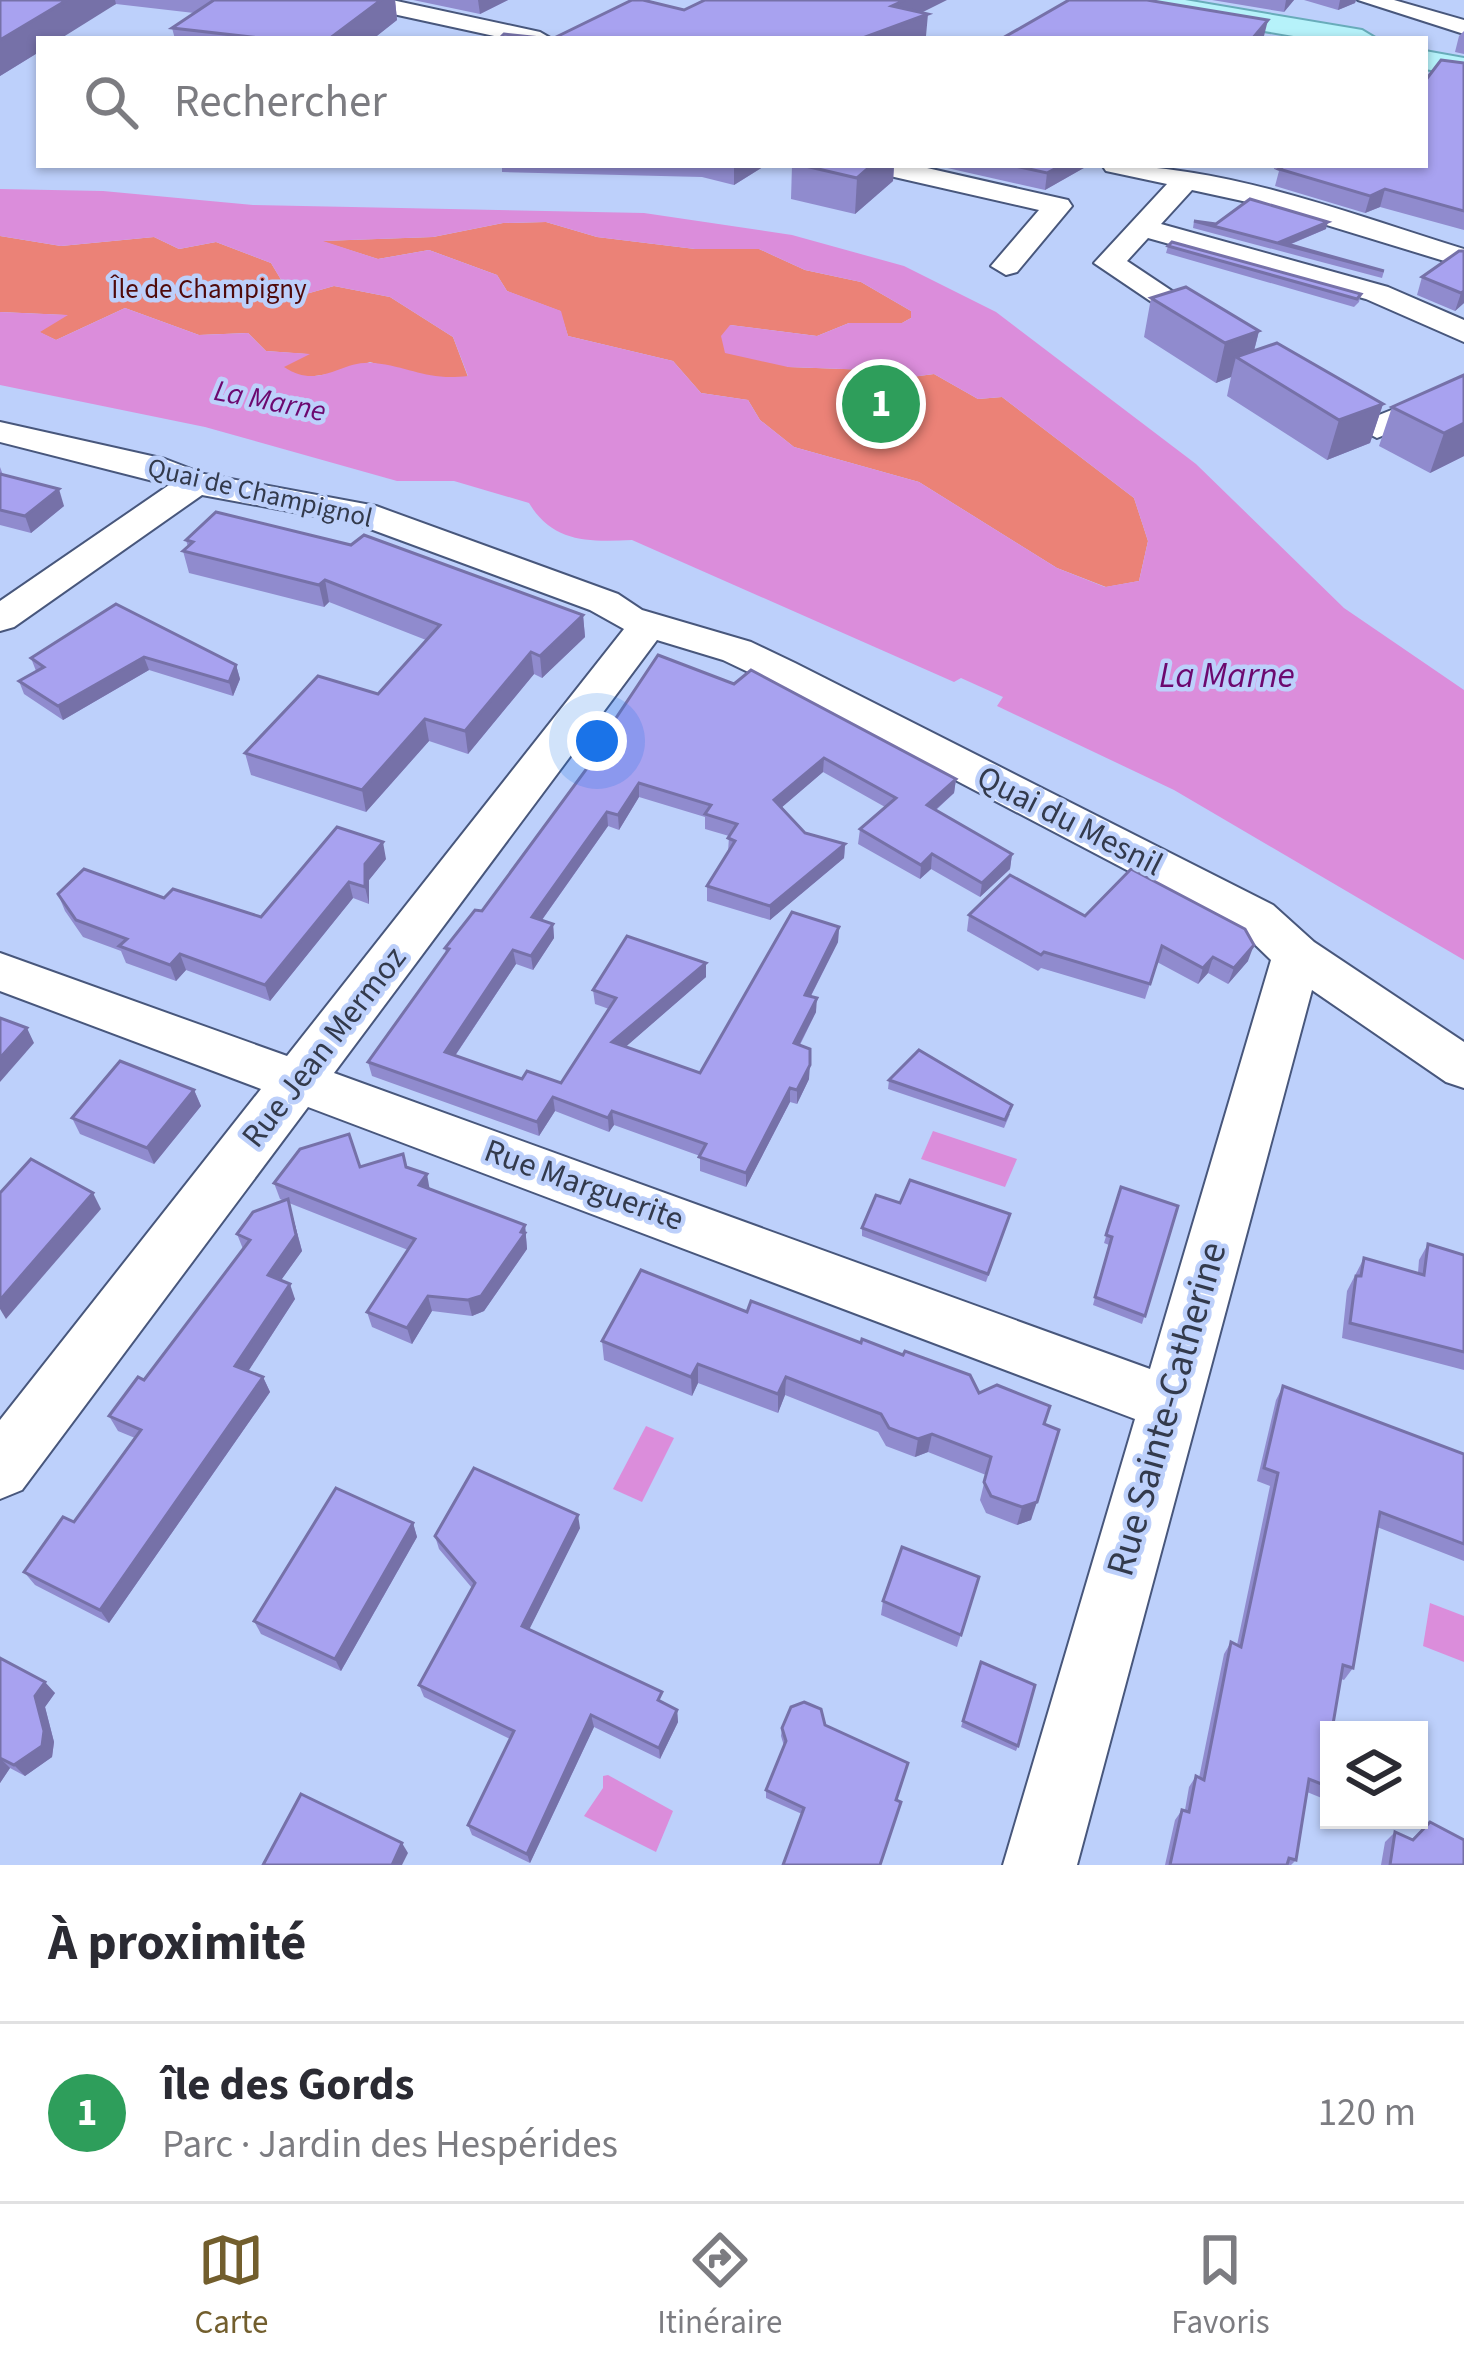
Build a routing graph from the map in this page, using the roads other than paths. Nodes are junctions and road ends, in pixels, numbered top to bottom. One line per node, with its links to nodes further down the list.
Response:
1 (361, 0): 5 (street)
2 (1369, 0): 4 (street)
3 (1121, 1): 6 (main road); 7 (main road)
4 (1464, 27)
5 (526, 36)
6 (1288, 36)
7 (1343, 36)
8 (1428, 51): 9 (main road)
9 (1464, 57)
10 (1428, 61): 11 (main road)
11 (1464, 68)
12 (891, 168): 18 (street)
13 (1124, 168): 15 (street)
14 (1085, 179): 15 (street)
15 (1177, 189): 16 (street); 17 (street)
16 (1139, 227): 19 (street); 20 (street)
17 (1464, 258)
18 (1006, 266)
19 (1464, 332)
20 (1230, 340)
21 (1290, 376): 22 (street)
22 (1464, 391)
23 (0, 432): 24 (street, Quai de Champignol)
24 (196, 483): 25 (street); 26 (street, Quai de Champignol)
25 (0, 619)
26 (648, 625): 27 (street, Quai du Mesnil); 30 (street, Rue Jean Mermoz)
27 (1297, 955): 29 (street, Quai du Mesnil); 31 (street, Rue Sainte-Catherine)
28 (0, 971): 30 (street, Rue Marguerite)
29 (1464, 1068)
30 (299, 1079): 31 (street, Rue Marguerite); 32 (street, Rue Jean Mermoz)
31 (1167, 1403): 33 (street, Rue Sainte-Catherine)
32 (0, 1469)
33 (1040, 1865)

